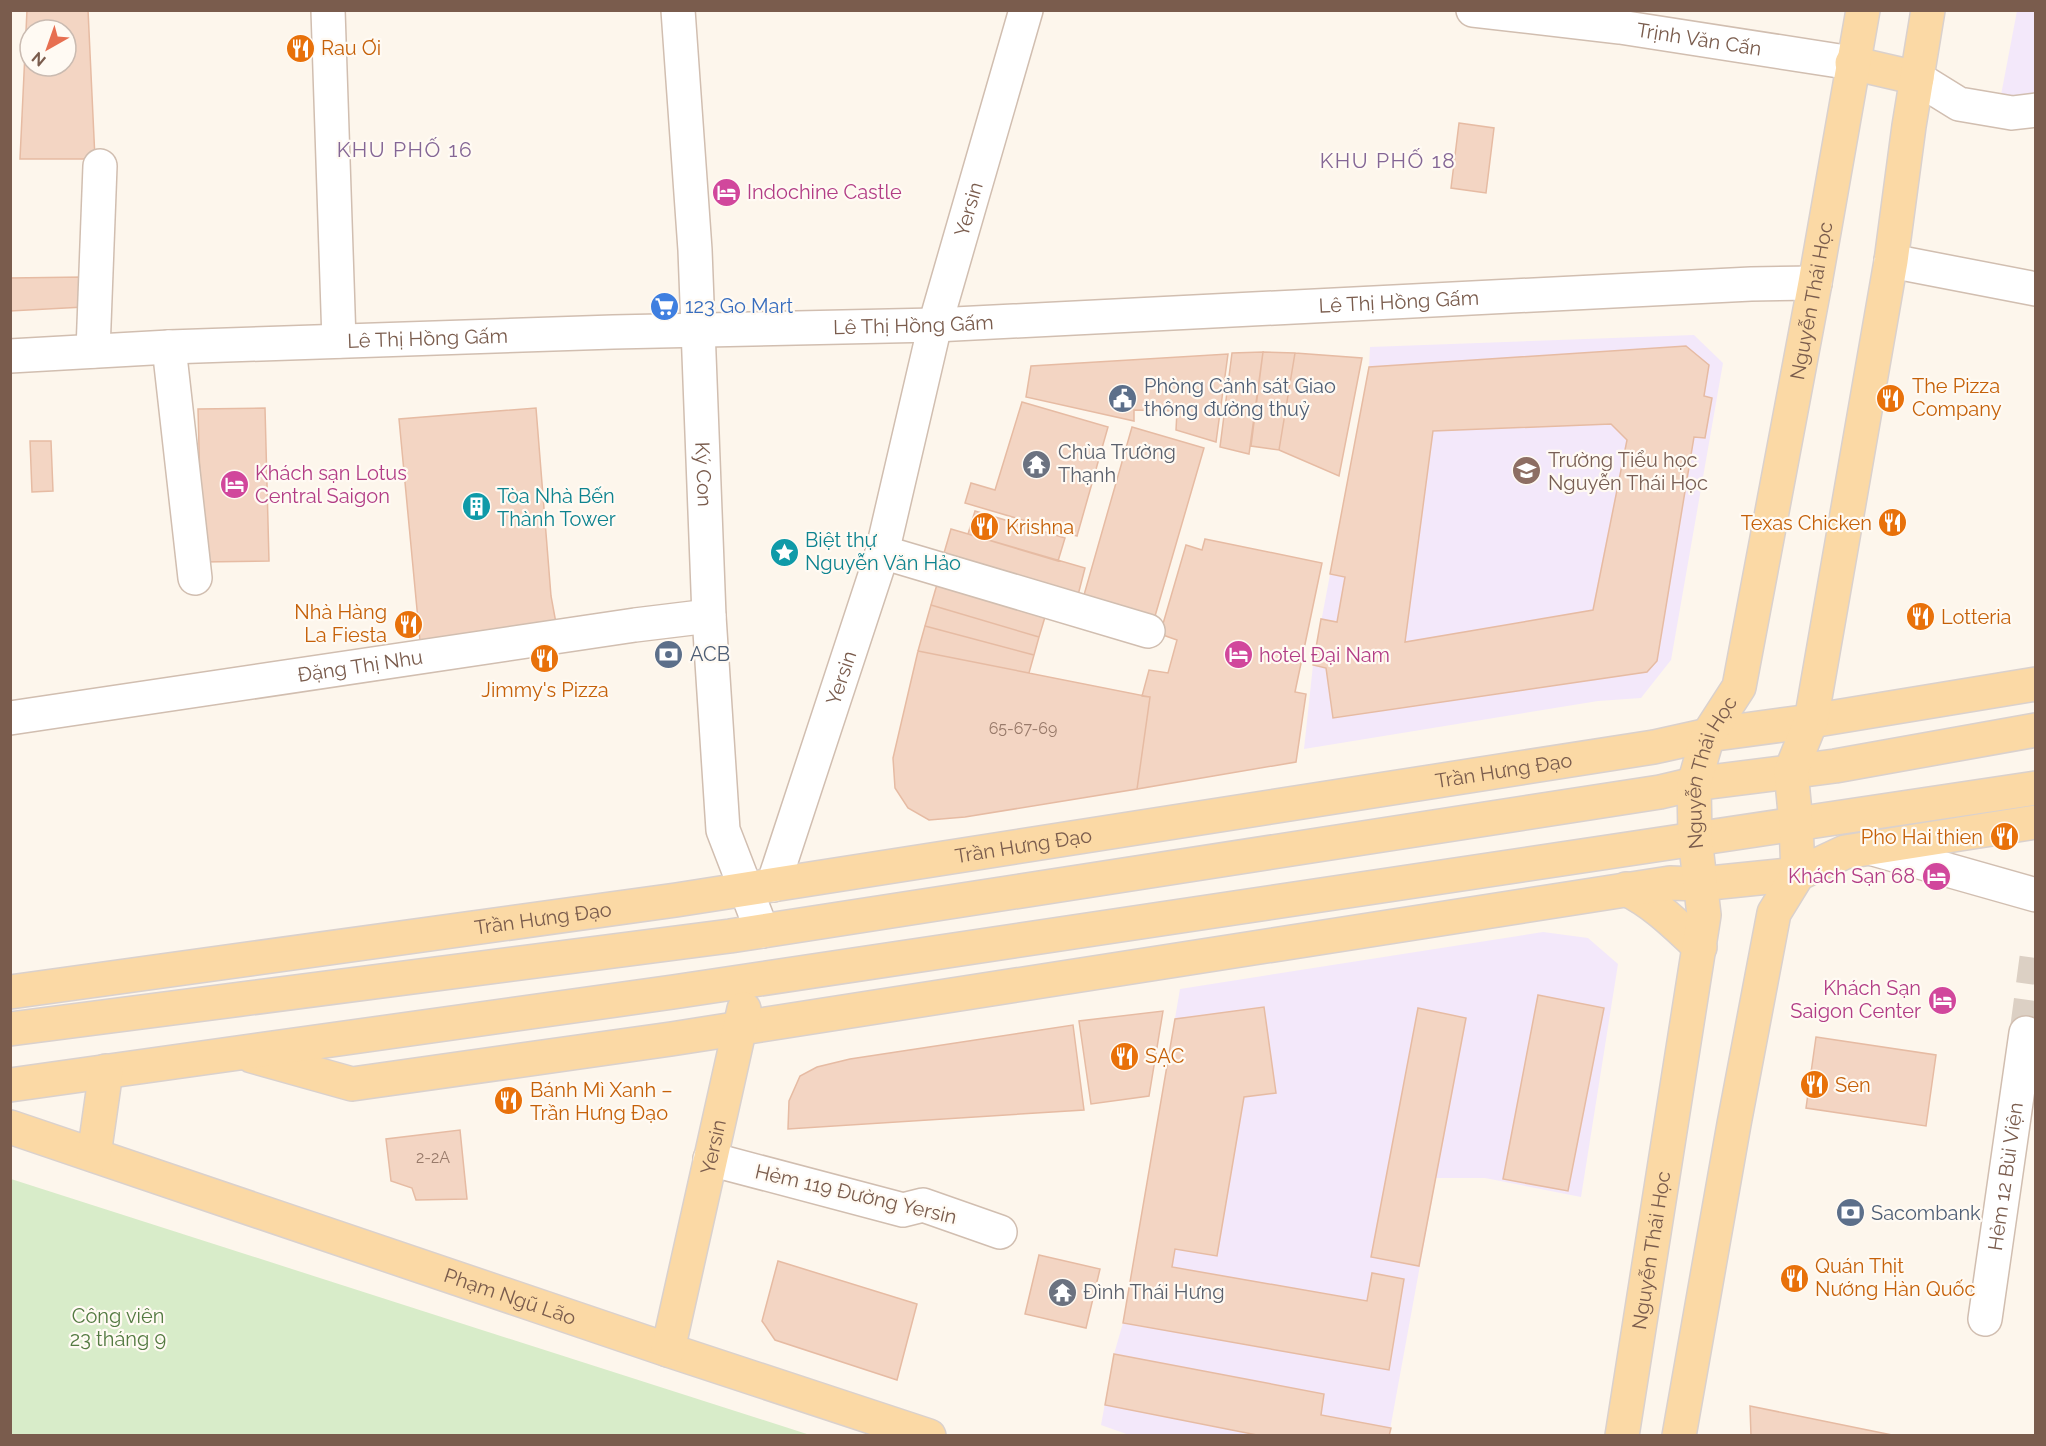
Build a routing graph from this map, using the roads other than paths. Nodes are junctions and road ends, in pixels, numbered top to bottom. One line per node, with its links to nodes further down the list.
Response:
1 (327, 10): 17 (street)
2 (678, 10): 16 (street, Ký Con)
3 (1026, 10): 15 (street, Yersin)
4 (1473, 10): 7 (street, Trịnh Văn Cấn)
5 (1863, 10): 8 (main road, Nguyễn Thái Học)
6 (1928, 10): 9 (main road)
7 (1609, 18): 8 (street, Trịnh Văn Cấn)
8 (1852, 63): 9 (main road); 13 (main road, Nguyễn Thái Học)
9 (1917, 78): 10 (street); 12 (main road)
10 (2036, 110)
11 (100, 166): 19 (street)
12 (1891, 261): 14 (street); 27 (main road)
13 (1815, 283): 15 (street, Lê Thị Hồng Gấm); 29 (main road, Nguyễn Thái Học)
14 (2036, 289)
15 (935, 325): 16 (street, Lê Thị Hồng Gấm); 21 (street, Yersin)
16 (697, 329): 17 (street, Lê Thị Hồng Gấm); 23 (street, Ký Con)
17 (339, 341): 18 (street, Lê Thị Hồng Gấm)
18 (169, 347): 19 (street, Lê Thị Hồng Gấm); 22 (street)
19 (93, 351): 20 (street, Lê Thị Hồng Gấm)
20 (10, 356)
21 (882, 552): 24 (street); 45 (street, Yersin)
22 (195, 578)
23 (709, 616): 26 (street, Ðặng Thị Nhu); 45 (street, Ký Con)
24 (1148, 631)
25 (2036, 684): 27 (main road, Trần Hưng Đạo)
26 (10, 718)
27 (1811, 721): 29 (main road, Trần Hưng Đạo); 30 (main road)
28 (2036, 730): 30 (main road)
29 (1708, 735): 31 (main road, Trần Hưng Đạo); 32 (main road, Nguyễn Thái Học)
30 (1791, 771): 32 (main road); 37 (main road)
31 (1489, 773): 34 (main road, Trần Hưng Đạo); 35 (main road)
32 (1694, 784): 35 (main road); 38 (main road, Nguyễn Thái Học)
33 (2036, 788): 37 (main road)
34 (1304, 802): 39 (main road); 41 (main road, Trần Hưng Đạo)
35 (1498, 818): 39 (main road)
36 (2036, 822): 40 (main road)
37 (1796, 823): 38 (main road); 43 (main road)
38 (1695, 838): 42 (main road); 44 (main road, Nguyễn Thái Học)
39 (1311, 846): 49 (main road)
40 (1870, 848): 43 (main road); 48 (street)
41 (983, 852): 45 (main road, Trần Hưng Đạo); 49 (main road)
42 (1506, 867): 47 (main road); 50 (main road)
43 (1798, 874): 44 (main road); 72 (main road)
44 (1700, 884): 46 (main road); 54 (main road, Nguyễn Thái Học)
45 (759, 887): 51 (main road, Yersin); 57 (main road, Trần Hưng Đạo)
46 (1626, 889): 50 (main road); 54 (main road)
47 (1321, 895): 52 (main road); 53 (main road)
48 (2036, 895)
49 (990, 896): 51 (main road)
50 (1516, 907): 52 (main road)
51 (762, 931): 55 (main road, Yersin); 59 (main road)
52 (1330, 936): 56 (main road)
53 (1002, 943): 55 (main road); 56 (main road)
54 (1700, 947): 71 (main road, Nguyễn Thái Học)
55 (752, 981): 58 (main road, Yersin); 61 (main road)
56 (1010, 986): 58 (main road)
57 (10, 993)
58 (739, 1028): 61 (main road); 66 (main road, Yersin)
59 (10, 1029)
60 (2026, 1033): 68 (street, Hẻm 12 Bùi Viện)
61 (239, 1053): 62 (main road)
62 (106, 1071): 63 (main road); 65 (main road)
63 (10, 1085)
64 (10, 1126): 65 (main road, Phạm Ngũ Lão)
65 (94, 1155): 69 (main road, Phạm Ngũ Lão)
66 (710, 1160): 67 (street, Hẻm 119 Đường Yersin); 69 (main road, Yersin)
67 (1000, 1232)
68 (1985, 1318)
69 (668, 1350): 70 (main road, Phạm Ngũ Lão)
70 (929, 1436)
71 (1622, 1436)
72 (1679, 1436)

